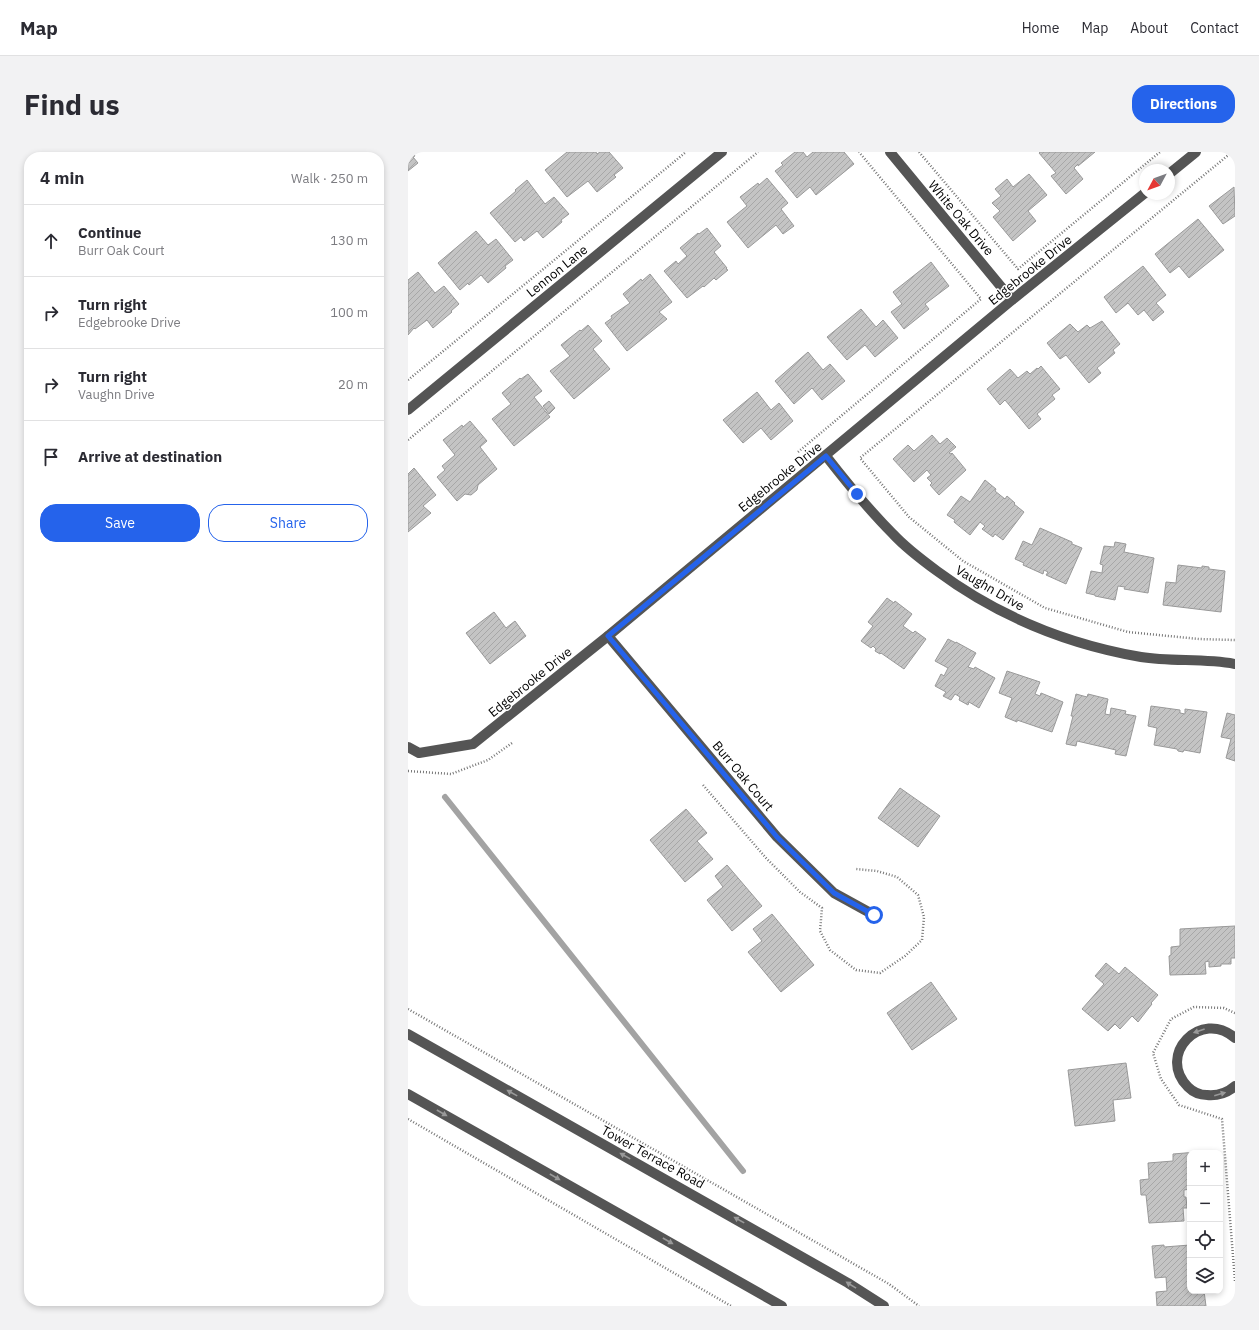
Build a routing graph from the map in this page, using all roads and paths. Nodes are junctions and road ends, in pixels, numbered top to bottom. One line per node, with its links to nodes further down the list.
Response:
1 (686, 152): 13 (path)
2 (722, 152): 14 (street, Lennon Lane)
3 (758, 152): 15 (path)
4 (859, 152): 16 (path)
5 (890, 152): 12 (street, White Oak Drive)
6 (919, 152): 7 (path)
7 (1160, 152)
8 (1196, 152): 10 (street)
9 (1232, 152): 19 (path)
10 (1175, 169)
11 (1139, 198): 12 (street, Edgebrooke Drive)
12 (1012, 300): 17 (street, Edgebrooke Drive)
13 (408, 380)
14 (408, 410)
15 (408, 440)
16 (798, 452)
17 (826, 456): 18 (street, Edgebrooke Drive); 20 (street, Vaughn Drive)
18 (608, 636): 22 (street, Edgebrooke Drive); 24 (street, Burr Oak Court)
19 (1235, 640)
20 (1235, 664)
21 (512, 743): 23 (path)
22 (408, 747)
23 (408, 772)
24 (874, 915)
25 (408, 1009): 36 (path)
26 (1235, 1013): 32 (path)
27 (408, 1034): 35 (street, Tower Terrace Road, one-way to 27)
28 (1235, 1038): 29 (street, one-way to 29)
29 (1235, 1086)
30 (408, 1094): 34 (street, one-way to 34)
31 (408, 1119): 33 (path)
32 (1235, 1281)
33 (731, 1306)
34 (782, 1306)
35 (884, 1306)
36 (919, 1306)

